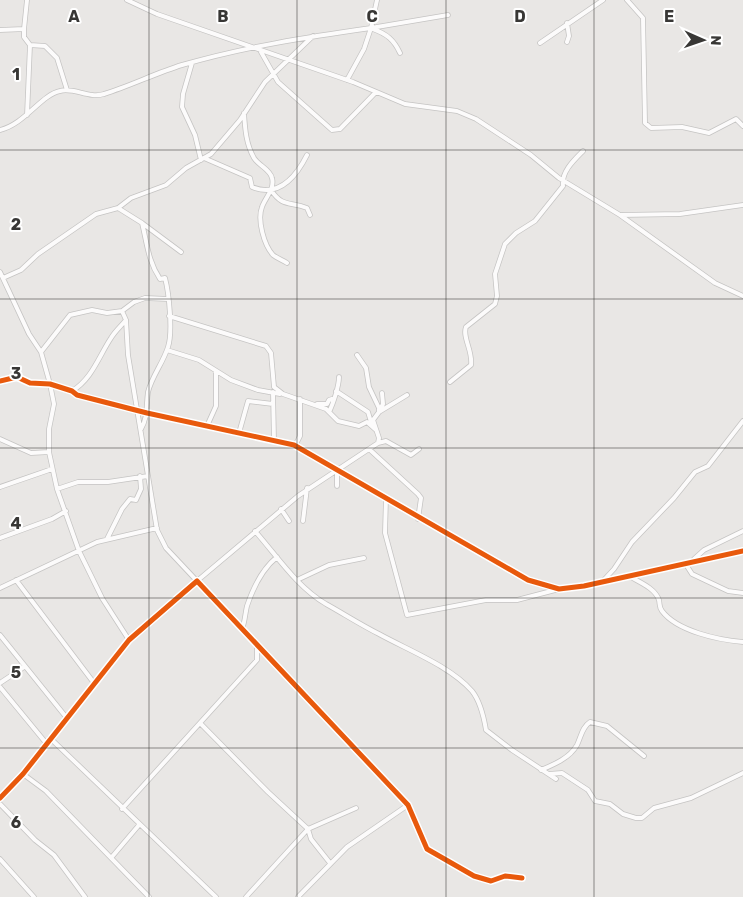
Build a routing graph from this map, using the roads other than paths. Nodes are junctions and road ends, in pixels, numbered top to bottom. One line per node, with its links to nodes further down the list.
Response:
1 (27, 0): 10 (street)
2 (127, 0): 15 (street)
3 (377, 0): 8 (street)
4 (603, 0): 7 (street)
5 (627, 0): 27 (street)
6 (448, 15): 8 (street)
7 (568, 23): 12 (street); 13 (street)
8 (371, 28): 11 (street); 17 (street); 21 (street)
9 (0, 30): 10 (street)
10 (24, 30): 14 (street)
11 (313, 36): 15 (street); 18 (street)
12 (567, 42)
13 (540, 43)
14 (30, 45): 22 (street); 25 (street)
15 (252, 49): 16 (street); 19 (street)
16 (261, 52): 18 (street); 20 (street)
17 (400, 53)
18 (286, 60): 20 (street); 21 (street)
19 (192, 63): 22 (street); 32 (street)
20 (275, 73): 23 (street); 24 (street)
21 (347, 80): 23 (street)
22 (67, 90): 25 (street)
23 (376, 92): 33 (street)
24 (244, 111): 32 (street); 36 (street)
25 (27, 115): 29 (street)
26 (743, 118): 27 (street)
27 (736, 119): 28 (street)
28 (743, 126)
29 (0, 130)
30 (584, 151): 33 (street)
31 (307, 155): 36 (street)
32 (203, 159): 36 (street); 38 (street)
33 (562, 180): 34 (street); 35 (street)
34 (570, 185): 35 (street); 40 (street)
35 (563, 186): 57 (street)
36 (271, 190): 39 (street); 43 (street)
37 (743, 205): 40 (street)
38 (118, 208): 41 (street); 45 (street)
39 (310, 215)
40 (620, 216): 46 (street)
41 (142, 224): 42 (street); 47 (street)
42 (181, 252)
43 (287, 263)
44 (0, 272): 45 (street)
45 (2, 278): 52 (street)
46 (743, 296)
47 (168, 300): 48 (street); 49 (street)
48 (122, 311): 50 (street); 52 (street)
49 (169, 316): 51 (street); 63 (street)
50 (126, 320): 59 (street); 69 (street)
51 (167, 350): 54 (street); 72 (street)
52 (41, 352): 58 (street)
53 (357, 355): 71 (street)
54 (216, 371): 61 (street); 76 (street)
55 (339, 377): 60 (street)
56 (0, 381): 58 (street)
57 (450, 382)
58 (50, 384): 59 (street); 86 (street)
59 (72, 390): 69 (street)
60 (336, 391): 66 (street); 73 (street)
61 (273, 392): 63 (street); 67 (street)
62 (382, 393): 71 (street)
63 (283, 394): 65 (street)
64 (407, 395): 71 (street)
65 (300, 399): 68 (street); 83 (street)
66 (332, 399): 68 (street); 70 (street)
67 (273, 404): 78 (street); 81 (street)
68 (315, 405): 70 (street)
69 (139, 411): 72 (street); 79 (street)
70 (329, 412): 74 (street)
71 (379, 412): 73 (street)
72 (148, 413): 76 (street); 79 (street)
73 (373, 420): 74 (street); 77 (street)
74 (367, 422): 77 (street)
75 (743, 422): 116 (street)
76 (207, 426): 78 (street)
77 (376, 430): 82 (street)
78 (239, 433): 81 (street)
79 (140, 434): 90 (street)
80 (0, 439): 86 (street)
81 (274, 441): 83 (street)
82 (378, 443): 84 (street); 85 (street)
83 (295, 446): 88 (street)
84 (369, 448): 88 (street); 98 (street)
85 (420, 449)
86 (49, 452): 87 (street)
87 (52, 469): 92 (street); 94 (street)
88 (338, 469): 91 (street); 93 (street); 95 (street)
89 (140, 476): 90 (street); 94 (street); 105 (street)
90 (148, 476): 101 (street)
91 (337, 486)
92 (0, 487)
93 (307, 488): 96 (street); 100 (street)
94 (57, 489): 97 (street)
95 (386, 498): 98 (street); 118 (street)
96 (281, 509): 99 (street); 102 (street)
97 (66, 511): 104 (street); 106 (street)
98 (418, 519): 118 (street)
99 (289, 521)
100 (303, 521)
101 (157, 528): 105 (street); 115 (street)
102 (255, 531): 108 (street); 115 (street)
103 (743, 531): 110 (street)
104 (0, 538)
105 (107, 539): 106 (street)
106 (79, 551): 113 (street); 122 (street)
107 (743, 551): 110 (street)
108 (278, 557): 114 (street); 120 (street)
109 (364, 558): 114 (street)
110 (692, 561): 111 (street)
111 (685, 563): 112 (street); 119 (street)
112 (629, 576): 116 (street); 123 (street)
113 (16, 580): 117 (street); 126 (street)
114 (297, 580): 134 (street)
115 (197, 582): 120 (street); 122 (street)
116 (602, 582): 118 (street)
117 (0, 588)
118 (559, 588)
119 (743, 593)
120 (242, 629): 124 (street)
121 (0, 635): 125 (street)
122 (128, 640): 126 (street)
123 (743, 642)
124 (257, 646): 130 (street); 141 (street)
125 (24, 667): 127 (street); 129 (street)
126 (94, 682): 129 (street)
127 (0, 683)
128 (0, 687): 132 (street)
129 (66, 717): 131 (street)
130 (200, 723): 142 (street); 145 (street)
131 (50, 738): 132 (street); 142 (street)
132 (46, 743): 136 (street)
133 (644, 756): 134 (street)
134 (541, 770): 137 (street)
135 (743, 773): 137 (street)
136 (23, 774): 139 (street); 146 (street)
137 (549, 774): 138 (street)
138 (556, 779)
139 (0, 798)
140 (0, 804): 151 (street)
141 (408, 805): 148 (street); 149 (street)
142 (122, 808): 144 (street)
143 (356, 808): 145 (street)
144 (139, 825): 146 (street); 153 (street)
145 (308, 829): 148 (street); 154 (street)
146 (111, 858): 152 (street)
147 (0, 859): 150 (street)
148 (330, 863): 155 (street)
149 (522, 878)
150 (34, 897)
151 (85, 897)
152 (149, 897)
153 (216, 897)
154 (246, 897)
155 (298, 897)

